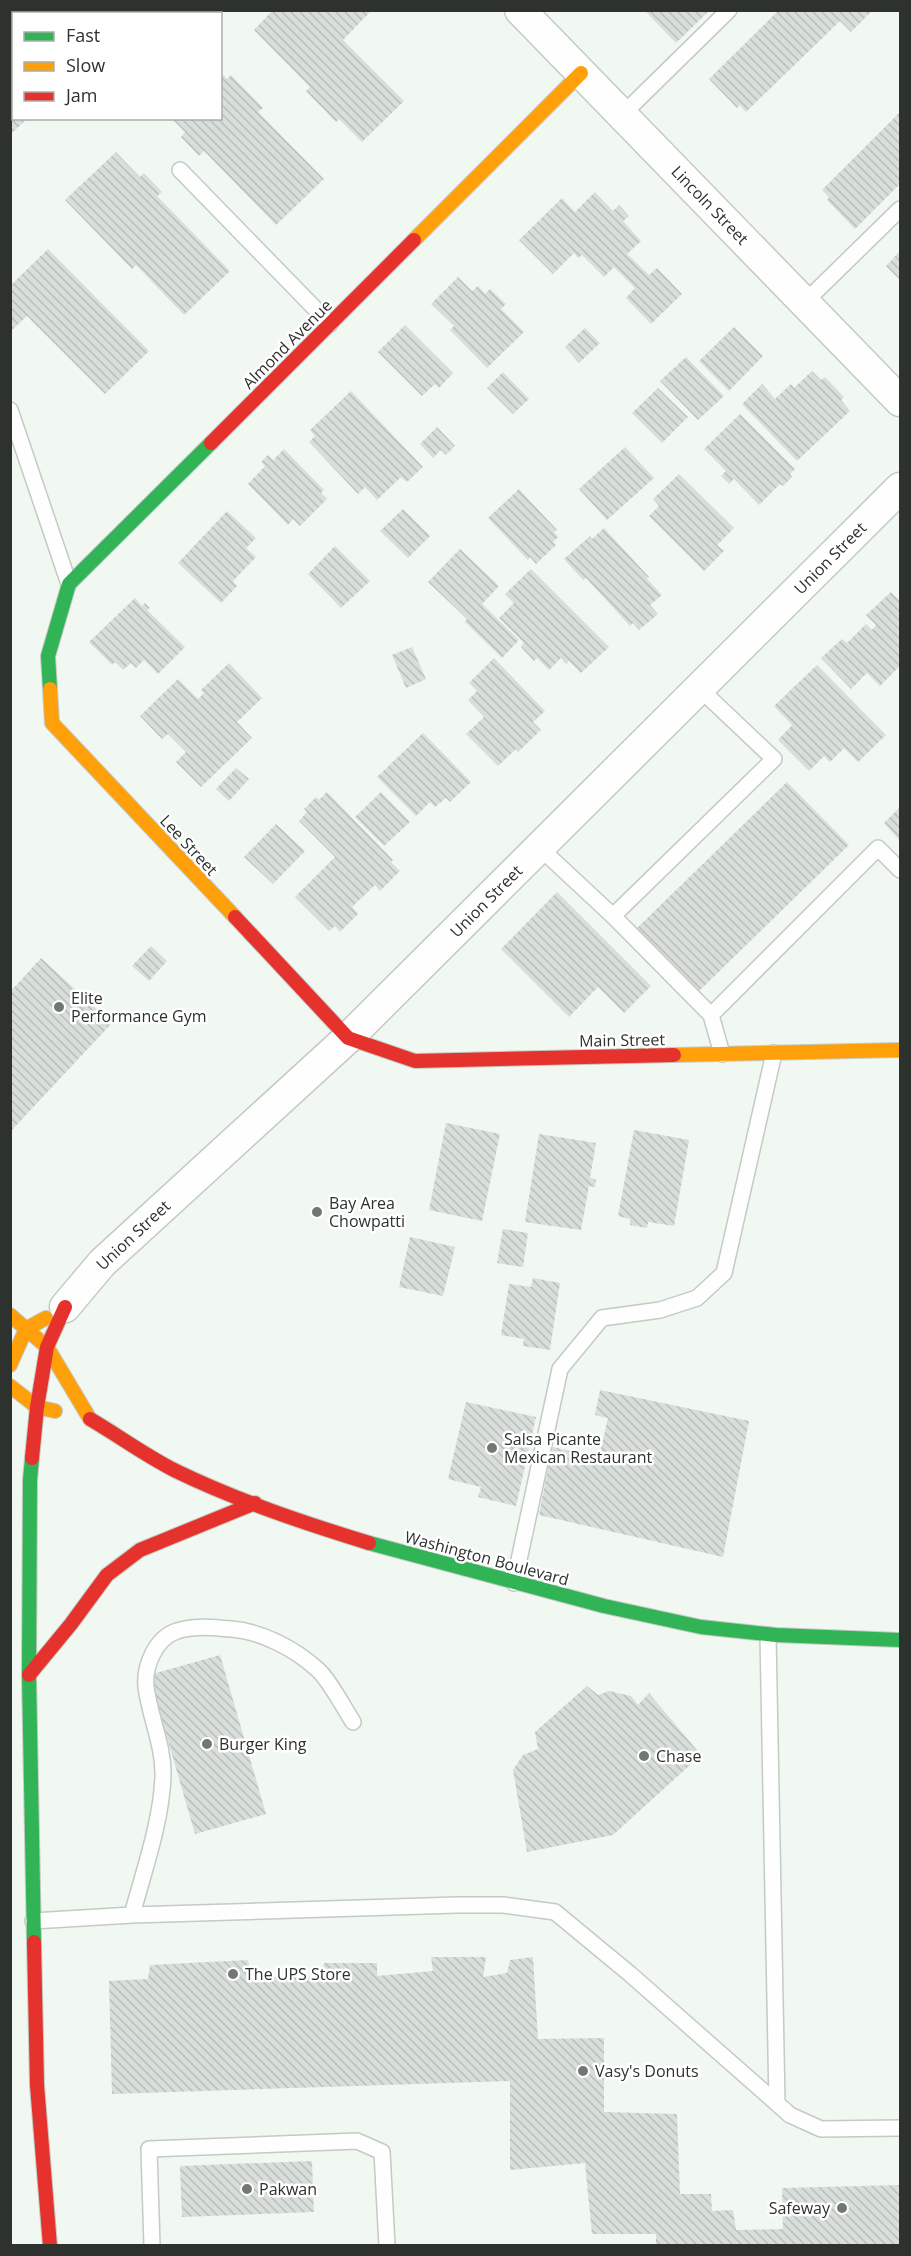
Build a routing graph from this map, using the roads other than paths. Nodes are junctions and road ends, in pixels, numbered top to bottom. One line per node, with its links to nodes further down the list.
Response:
1 (520, 10): 3 (street, Lincoln Street)
2 (729, 10): 4 (lane)
3 (581, 73): 4 (street, Lincoln Street); 8 (main road, Almond Avenue)
4 (622, 115): 7 (street, Lincoln Street)
5 (180, 170): 8 (lane)
6 (900, 209): 7 (lane)
7 (805, 302): 9 (street, Lincoln Street)
8 (330, 324): 12 (main road, Almond Avenue)
9 (900, 401)
10 (10, 410): 12 (lane)
11 (900, 488): 14 (street, Union Street)
12 (69, 584): 13 (main road, Almond Avenue)
13 (48, 656): 19 (main road, Lee Street)
14 (699, 688): 15 (street, Union Street); 17 (lane)
15 (540, 848): 17 (lane); 19 (street, Union Street)
16 (900, 870): 18 (lane)
17 (613, 916): 18 (lane)
18 (711, 1015): 22 (lane)
19 (348, 1038): 22 (main road, Main Street); 23 (street, Union Street)
20 (900, 1050): 21 (main road, Main Street)
21 (774, 1053): 22 (main road, Main Street); 30 (lane)
22 (722, 1054)
23 (65, 1307): 24 (main road); 24 (main road)
24 (24, 1331): 25 (main road); 27 (main road); 28 (main road)
25 (10, 1365)
26 (10, 1386): 27 (main road)
27 (37, 1407): 28 (main road); 33 (main road)
28 (90, 1419): 29 (main road, Washington Boulevard)
29 (255, 1503): 30 (main road, Washington Boulevard); 33 (main road)
30 (514, 1582): 31 (main road, Washington Boulevard)
31 (768, 1635): 32 (main road, Washington Boulevard); 37 (lane)
32 (900, 1640)
33 (29, 1675): 36 (main road)
34 (353, 1722): 35 (lane)
35 (132, 1915): 36 (lane); 37 (lane)
36 (33, 1922): 39 (main road)
37 (777, 2103): 38 (lane)
38 (900, 2128)
39 (50, 2246)
40 (152, 2246): 41 (lane)
41 (387, 2246)

